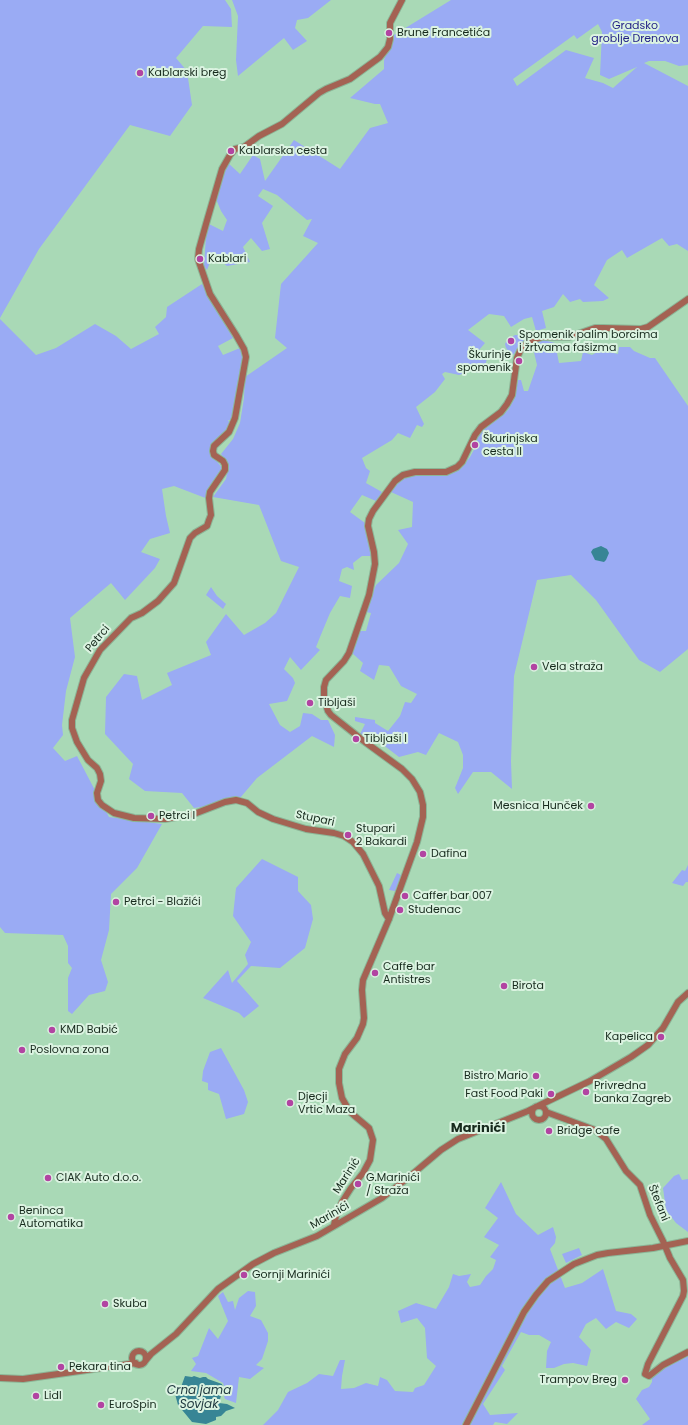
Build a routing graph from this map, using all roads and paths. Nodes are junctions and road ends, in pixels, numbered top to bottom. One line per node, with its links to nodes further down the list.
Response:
1 (402, 0): 3 (street, Petrci)
2 (688, 299): 4 (street)
3 (194, 814): 4 (street, Stupari)
4 (389, 918): 12 (street, Marinić)
5 (688, 993): 6 (street, Marinići)
6 (555, 1098): 7 (street, Marinići); 8 (street, Marinići)
7 (536, 1107): 8 (street, Marinići); 9 (street, Marinići); 10 (street)
8 (545, 1113): 10 (street, Marinići); 11 (street, Marinići)
9 (518, 1116): 10 (street, Marinići); 12 (street, Marinići)
10 (533, 1116)
11 (614, 1152): 13 (street, Štefani)
12 (334, 1226): 19 (street, Marinići)
13 (662, 1237): 16 (street, Štefani); 17 (street)
14 (688, 1241): 15 (street)
15 (674, 1244): 16 (street); 18 (street)
16 (666, 1246): 17 (street); 18 (street, Štefani)
17 (656, 1248): 27 (street)
18 (669, 1255): 21 (street, Štefani)
19 (161, 1346): 20 (street, Marinići); 23 (street, Marinići)
20 (144, 1352): 22 (street); 23 (street)
21 (688, 1352)
22 (132, 1357): 24 (street); 25 (street)
23 (146, 1360): 24 (street)
24 (136, 1363): 25 (street)
25 (117, 1366): 26 (street)
26 (0, 1378)
27 (466, 1425)

